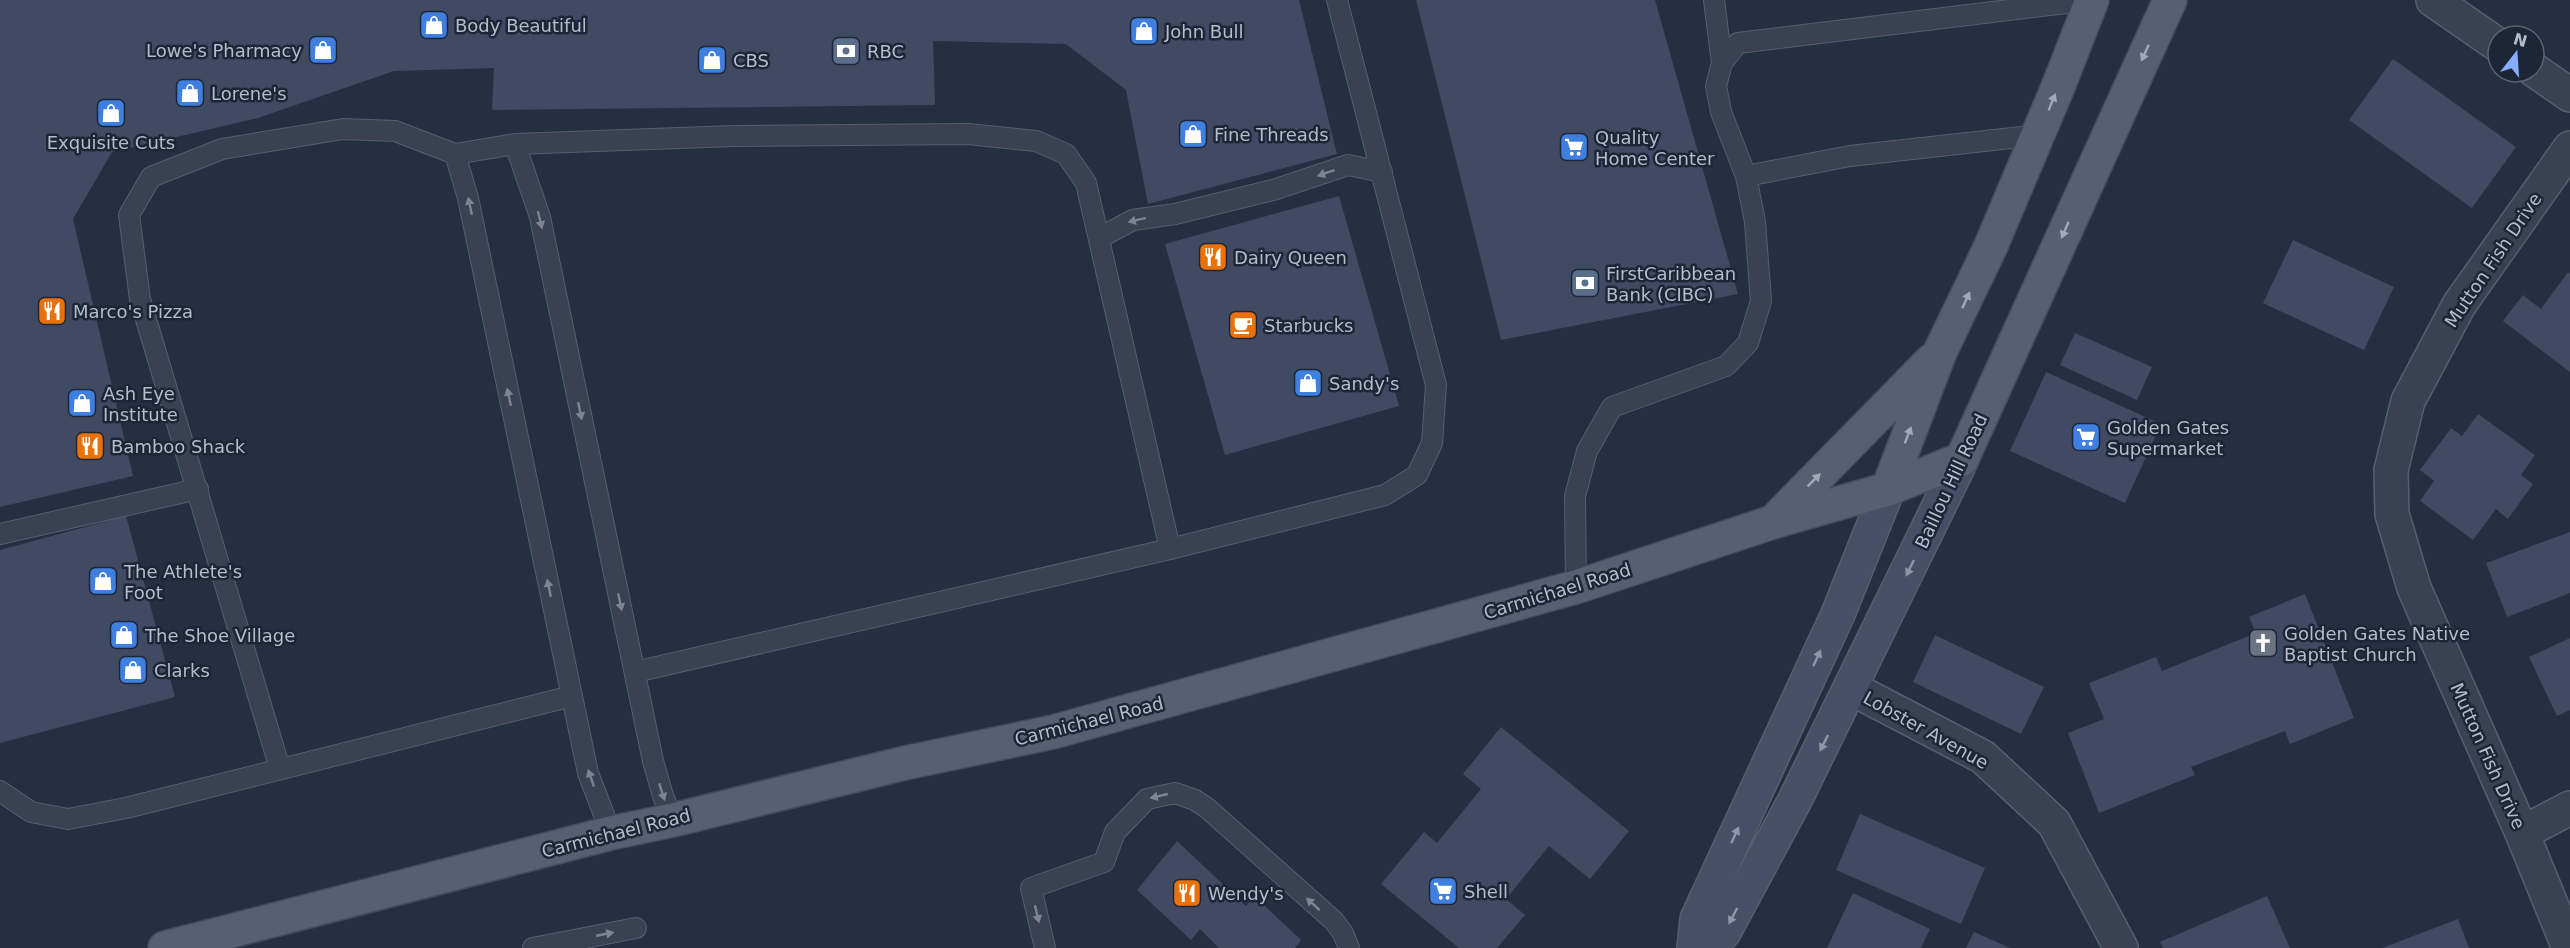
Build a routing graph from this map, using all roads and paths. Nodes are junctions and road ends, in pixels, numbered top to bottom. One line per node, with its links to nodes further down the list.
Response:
1 (1337, 0): 14 (lane)
2 (1714, 0): 7 (lane)
3 (2091, 0): 7 (lane); 10 (main road, one-way to 3)
4 (2170, 0): 18 (main road, Baillou Hill Road, one-way to 18)
5 (2433, 0): 6 (street)
6 (2486, 37)
7 (1722, 63): 15 (lane)
8 (2546, 75): 9 (street)
9 (2567, 84)
10 (2038, 135): 15 (lane); 17 (main road, one-way to 10)
11 (515, 144): 13 (lane); 16 (lane); 25 (lane, one-way to 25)
12 (2570, 148): 33 (street, Mutton Fish Drive)
13 (455, 154): 19 (lane); 27 (lane, one-way to 13)
14 (1382, 172): 16 (lane, one-way to 16); 23 (lane)
15 (1746, 177): 24 (lane)
16 (1098, 238): 23 (lane)
17 (1940, 352): 20 (main road, one-way to 17); 21 (main road, Carmichael Road, one-way to 17)
18 (1962, 459): 20 (main road); 26 (main road, Baillou Hill Road, one-way to 26)
19 (198, 489): 22 (lane); 28 (lane)
20 (1888, 489): 21 (main road); 39 (main road, one-way to 20)
21 (1773, 522): 24 (main road, Carmichael Road)
22 (0, 534)
23 (1170, 549): 25 (lane)
24 (1576, 587): 31 (main road, Carmichael Road)
25 (635, 672): 31 (lane, one-way to 31)
26 (1851, 688): 40 (main road, Baillou Hill Road, one-way to 40); 41 (street, Lobster Avenue)
27 (572, 696): 28 (lane); 32 (lane, one-way to 27)
28 (280, 769): 29 (lane)
29 (0, 791)
30 (2570, 808): 33 (street)
31 (673, 820): 32 (main road, Carmichael Road)
32 (611, 833): 35 (main road, Carmichael Road)
33 (2522, 833): 42 (street, Mutton Fish Drive)
34 (636, 928): 36 (lane, one-way to 34)
35 (165, 948)
36 (533, 948)
37 (1045, 948): 38 (lane, one-way to 37)
38 (1348, 948)
39 (1694, 948)
40 (1706, 948)
41 (2121, 948)
42 (2569, 948)

